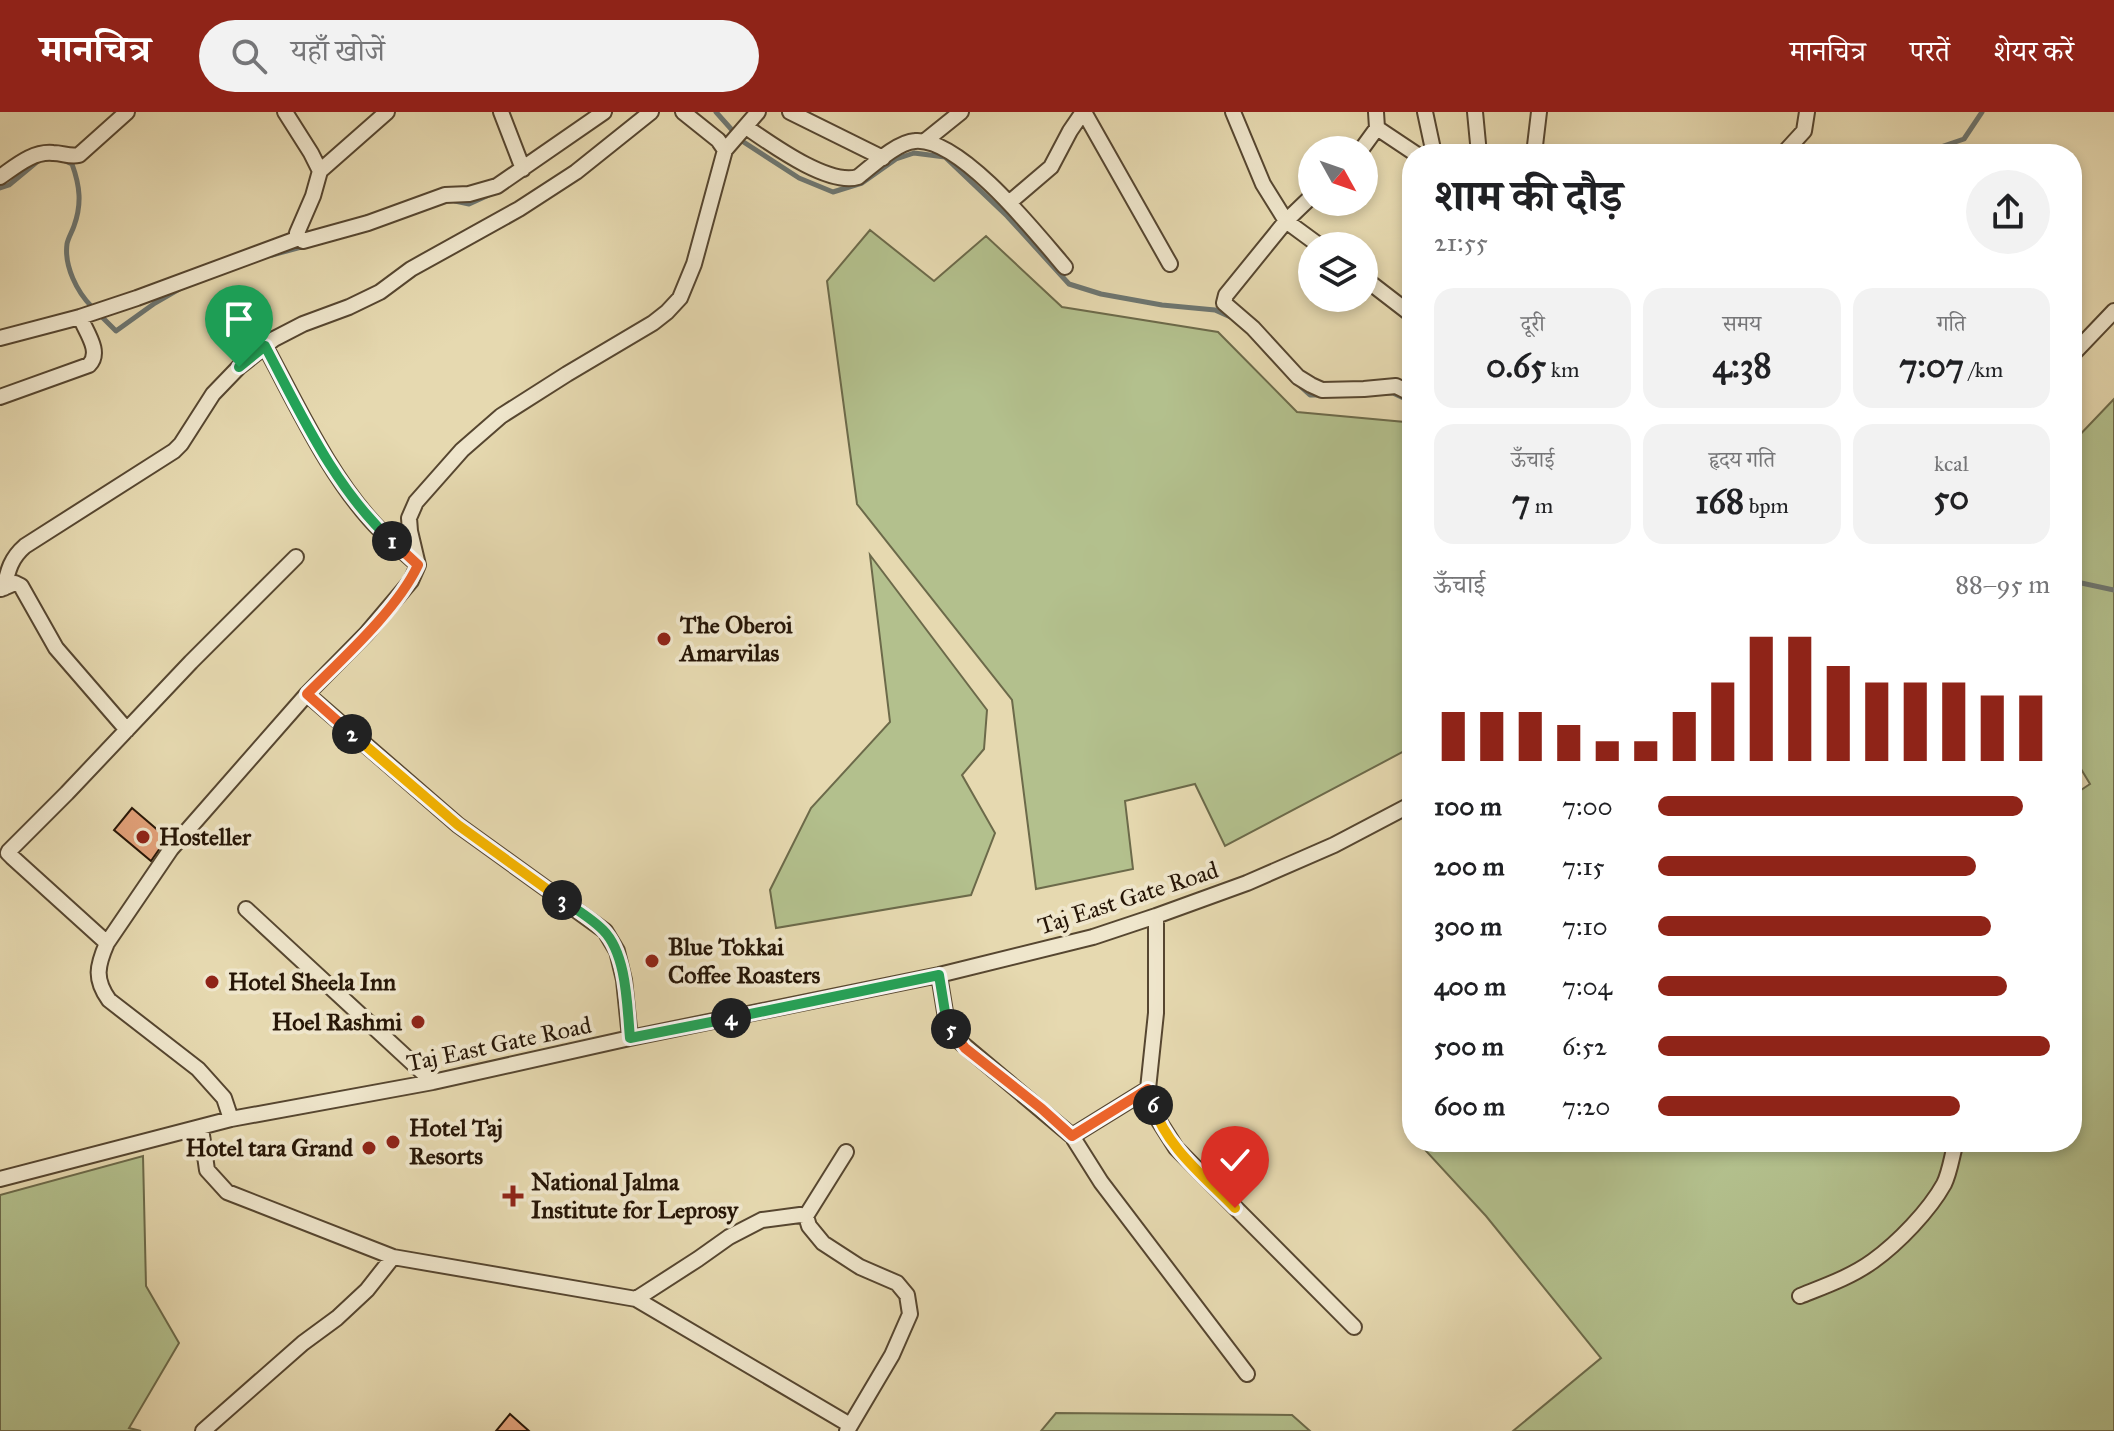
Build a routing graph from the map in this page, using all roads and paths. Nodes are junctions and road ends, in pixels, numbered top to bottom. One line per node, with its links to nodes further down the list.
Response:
1 (127, 112): 33 (street)
2 (285, 112): 32 (street)
3 (387, 112): 32 (street)
4 (501, 112): 31 (street)
5 (604, 112): 31 (street)
6 (651, 112): 47 (street)
7 (683, 112): 28 (street)
8 (758, 112): 18 (street)
9 (790, 112): 30 (street)
10 (961, 112): 19 (street)
11 (1083, 112): 34 (street); 39 (street)
12 (1233, 112): 36 (street)
13 (1376, 112): 20 (street)
14 (1425, 112): 23 (street)
15 (1475, 112): 24 (street)
16 (1539, 112): 25 (street)
17 (1807, 112): 26 (street)
18 (746, 127): 28 (street); 30 (street)
19 (941, 127): 22 (street); 29 (street)
20 (1377, 128): 21 (street); 27 (street)
21 (1372, 136)
22 (925, 141): 29 (street); 30 (street)
23 (1432, 144)
24 (1478, 144)
25 (1535, 144)
26 (1792, 144)
27 (1402, 145)
28 (725, 150): 51 (street)
29 (953, 153): 34 (street)
30 (883, 158)
31 (523, 169): 38 (street)
32 (320, 171): 38 (street)
33 (0, 177)
34 (1010, 202): 40 (street)
35 (1298, 209): 36 (street)
36 (1286, 221): 37 (street); 48 (street)
37 (1301, 232)
38 (299, 238): 44 (street)
39 (1170, 264)
40 (1065, 267)
41 (1378, 287): 42 (street)
42 (1402, 304)
43 (2114, 311): 46 (street)
44 (80, 317): 45 (street); 49 (street)
45 (0, 338)
46 (2082, 345)
47 (265, 346): 51 (street); 52 (street)
48 (1402, 389)
49 (0, 397)
50 (296, 557): 54 (street)
51 (418, 565): 53 (street)
52 (2, 589): 54 (street)
53 (307, 694): 59 (street); 61 (street)
54 (127, 730): 56 (street)
55 (1402, 809): 58 (street, Taj East Gate Road)
56 (4, 849): 59 (street)
57 (246, 909): 62 (street)
58 (1156, 916): 60 (street, Taj East Gate Road); 63 (street)
59 (107, 943): 64 (street)
60 (939, 975): 61 (street, Taj East Gate Road); 66 (street)
61 (630, 1038): 62 (street, Taj East Gate Road)
62 (433, 1082): 64 (street, Taj East Gate Road)
63 (1148, 1089): 66 (street); 74 (street)
64 (231, 1119): 65 (street, Taj East Gate Road)
65 (201, 1128): 69 (street, Taj East Gate Road); 71 (street)
66 (1072, 1136): 75 (street)
67 (846, 1152): 70 (street)
68 (1953, 1152): 72 (street)
69 (0, 1179)
70 (806, 1216): 73 (street); 76 (street)
71 (393, 1257): 73 (street); 77 (street)
72 (1800, 1296)
73 (636, 1299): 76 (street)
74 (1354, 1327)
75 (1247, 1374)
76 (848, 1428)
77 (203, 1431)

